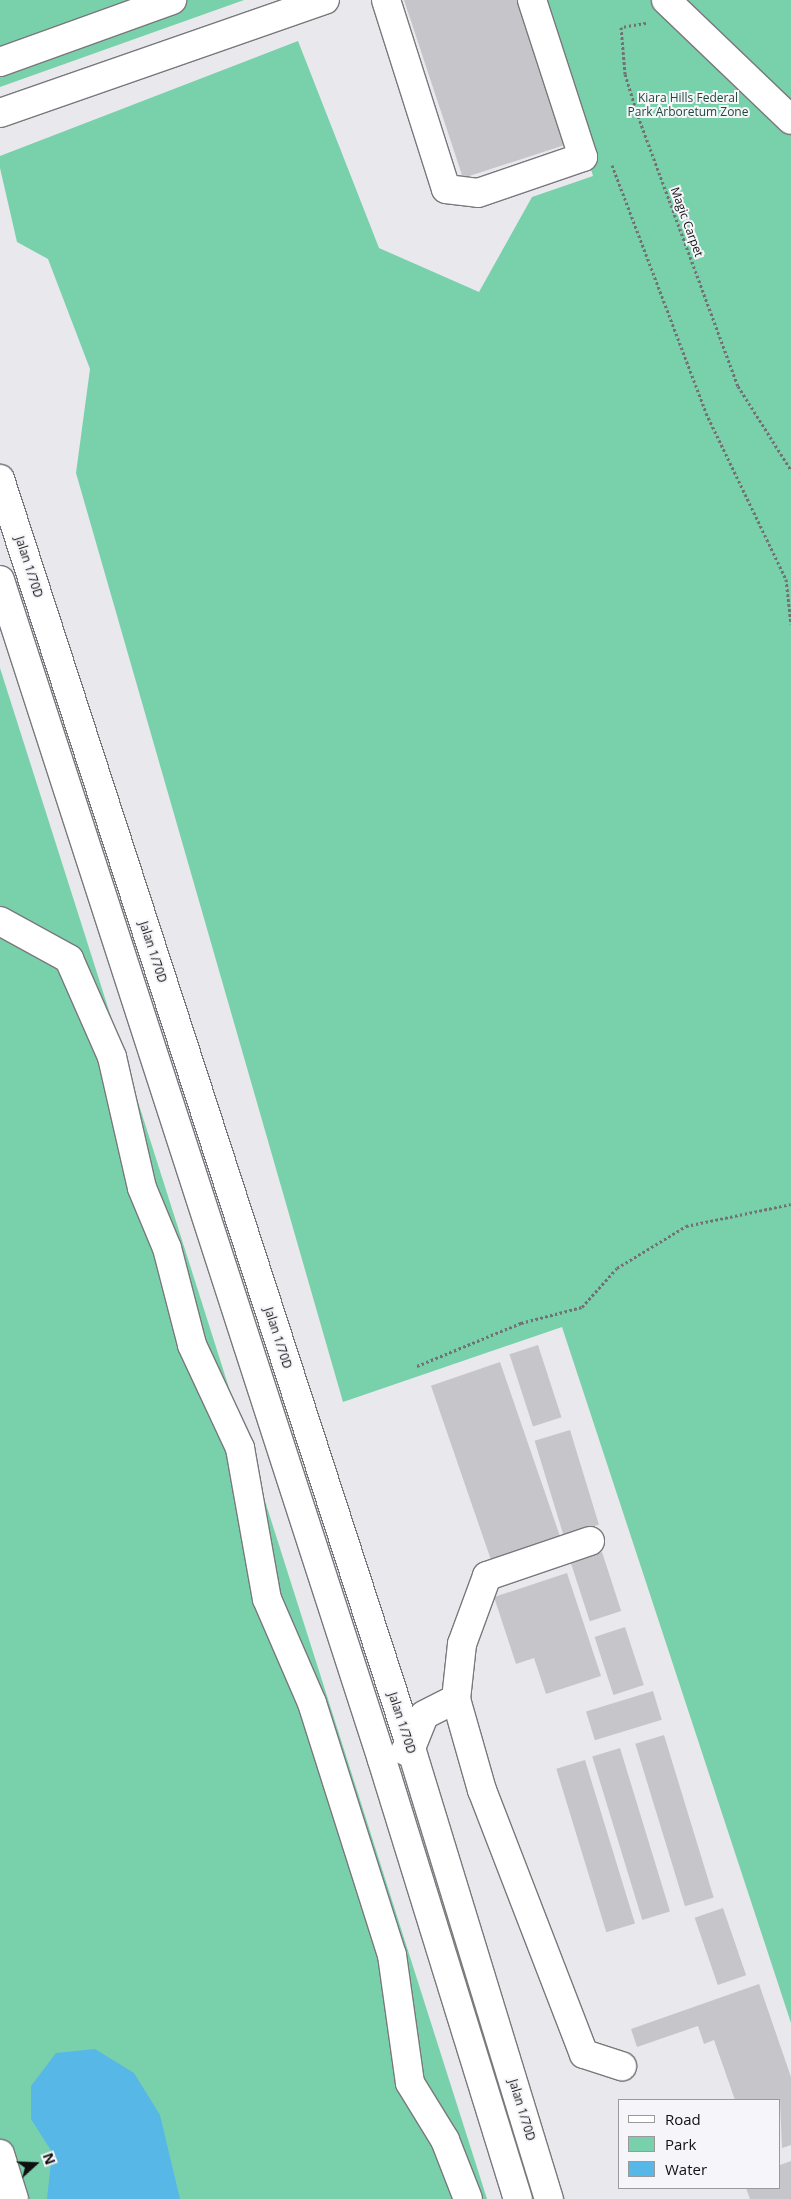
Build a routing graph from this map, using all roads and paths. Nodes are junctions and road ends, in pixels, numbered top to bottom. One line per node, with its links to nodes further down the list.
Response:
1 (172, 0): 6 (street)
2 (325, 0): 7 (street)
3 (386, 0): 4 (street)
4 (532, 0)
5 (675, 8): 8 (street); 10 (path, Magic Carpet)
6 (0, 62)
7 (0, 113)
8 (791, 120)
9 (609, 156): 13 (path)
10 (791, 470)
11 (0, 478): 20 (street, Jalan 1/70D)
12 (0, 580): 21 (street)
13 (790, 617): 14 (path)
14 (791, 624)
15 (0, 921): 25 (street)
16 (791, 1204): 17 (path)
17 (417, 1366)
18 (590, 1541): 19 (street)
19 (456, 1700): 20 (street); 22 (street)
20 (411, 1748): 21 (street); 27 (street, Jalan 1/70D)
21 (382, 1760): 26 (street)
22 (622, 2066)
23 (0, 2154): 24 (street)
24 (14, 2199)
25 (468, 2199)
26 (518, 2199)
27 (549, 2199)

